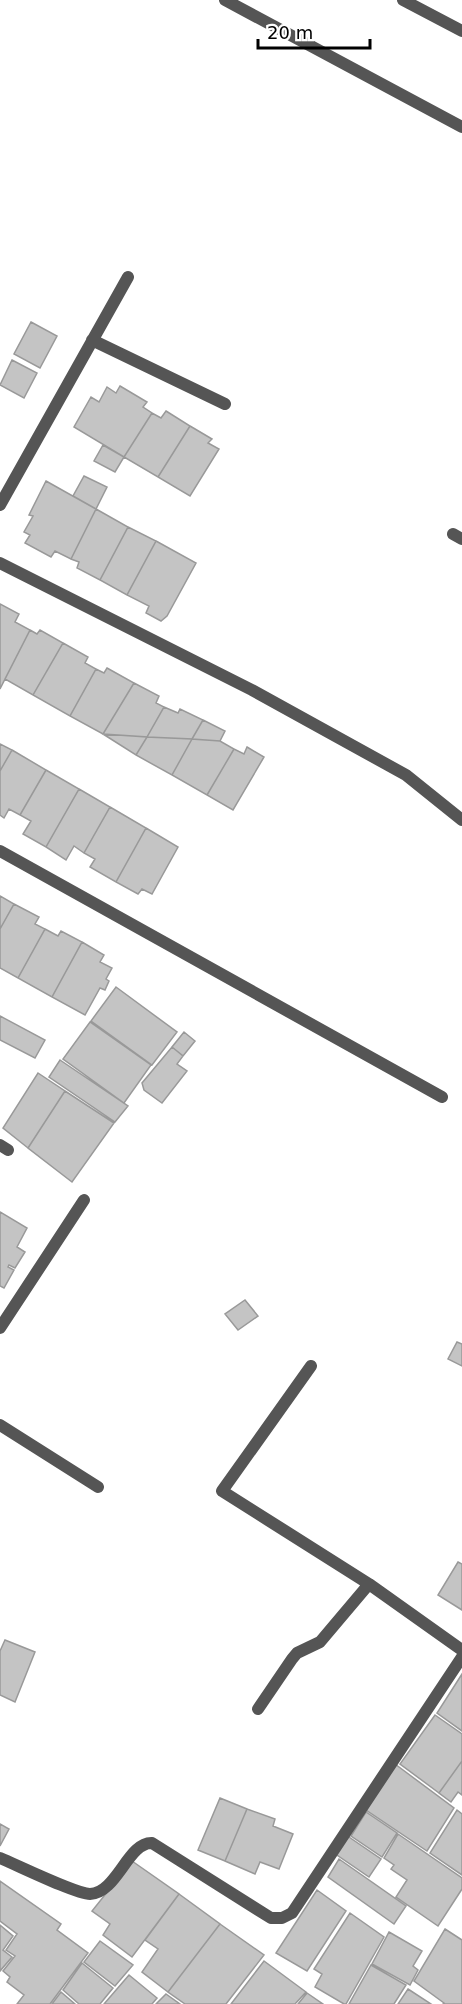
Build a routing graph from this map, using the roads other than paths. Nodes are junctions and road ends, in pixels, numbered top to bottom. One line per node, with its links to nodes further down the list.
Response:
1 (225, 0): 4 (street)
2 (403, 0): 3 (street)
3 (462, 31)
4 (462, 127)
5 (128, 277): 6 (street)
6 (92, 340): 7 (street); 8 (street)
7 (225, 404)
8 (0, 505)
9 (0, 563): 10 (street)
10 (462, 820)
11 (0, 851): 12 (street)
12 (441, 1097)
13 (84, 1200): 14 (street)
14 (0, 1328)
15 (311, 1366): 18 (street)
16 (0, 1425): 17 (street)
17 (98, 1487)
18 (369, 1584): 19 (street); 21 (street)
19 (462, 1650)
20 (462, 1657): 22 (street)
21 (258, 1709)
22 (0, 1858)

